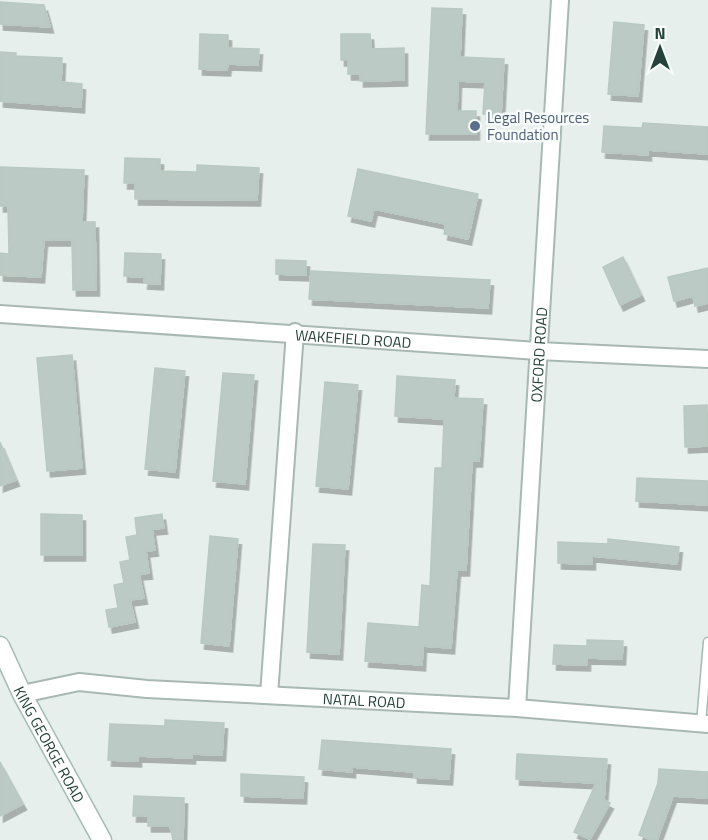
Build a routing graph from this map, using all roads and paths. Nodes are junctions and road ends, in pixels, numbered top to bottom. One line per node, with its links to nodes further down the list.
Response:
1 (560, 0): 4 (street, OXFORD ROAD)
2 (0, 314): 3 (street, WAKEFIELD ROAD)
3 (295, 332): 4 (street, WAKEFIELD ROAD); 9 (street)
4 (538, 351): 5 (street, WAKEFIELD ROAD); 10 (street, OXFORD ROAD)
5 (708, 358)
6 (708, 642): 11 (lane)
7 (0, 646): 8 (main road, KING GEORGE ROAD)
8 (22, 694): 9 (street, NATAL ROAD); 12 (main road, KING GEORGE ROAD)
9 (269, 695): 10 (street, NATAL ROAD)
10 (517, 708): 11 (street, NATAL ROAD)
11 (705, 723)
12 (102, 840)

